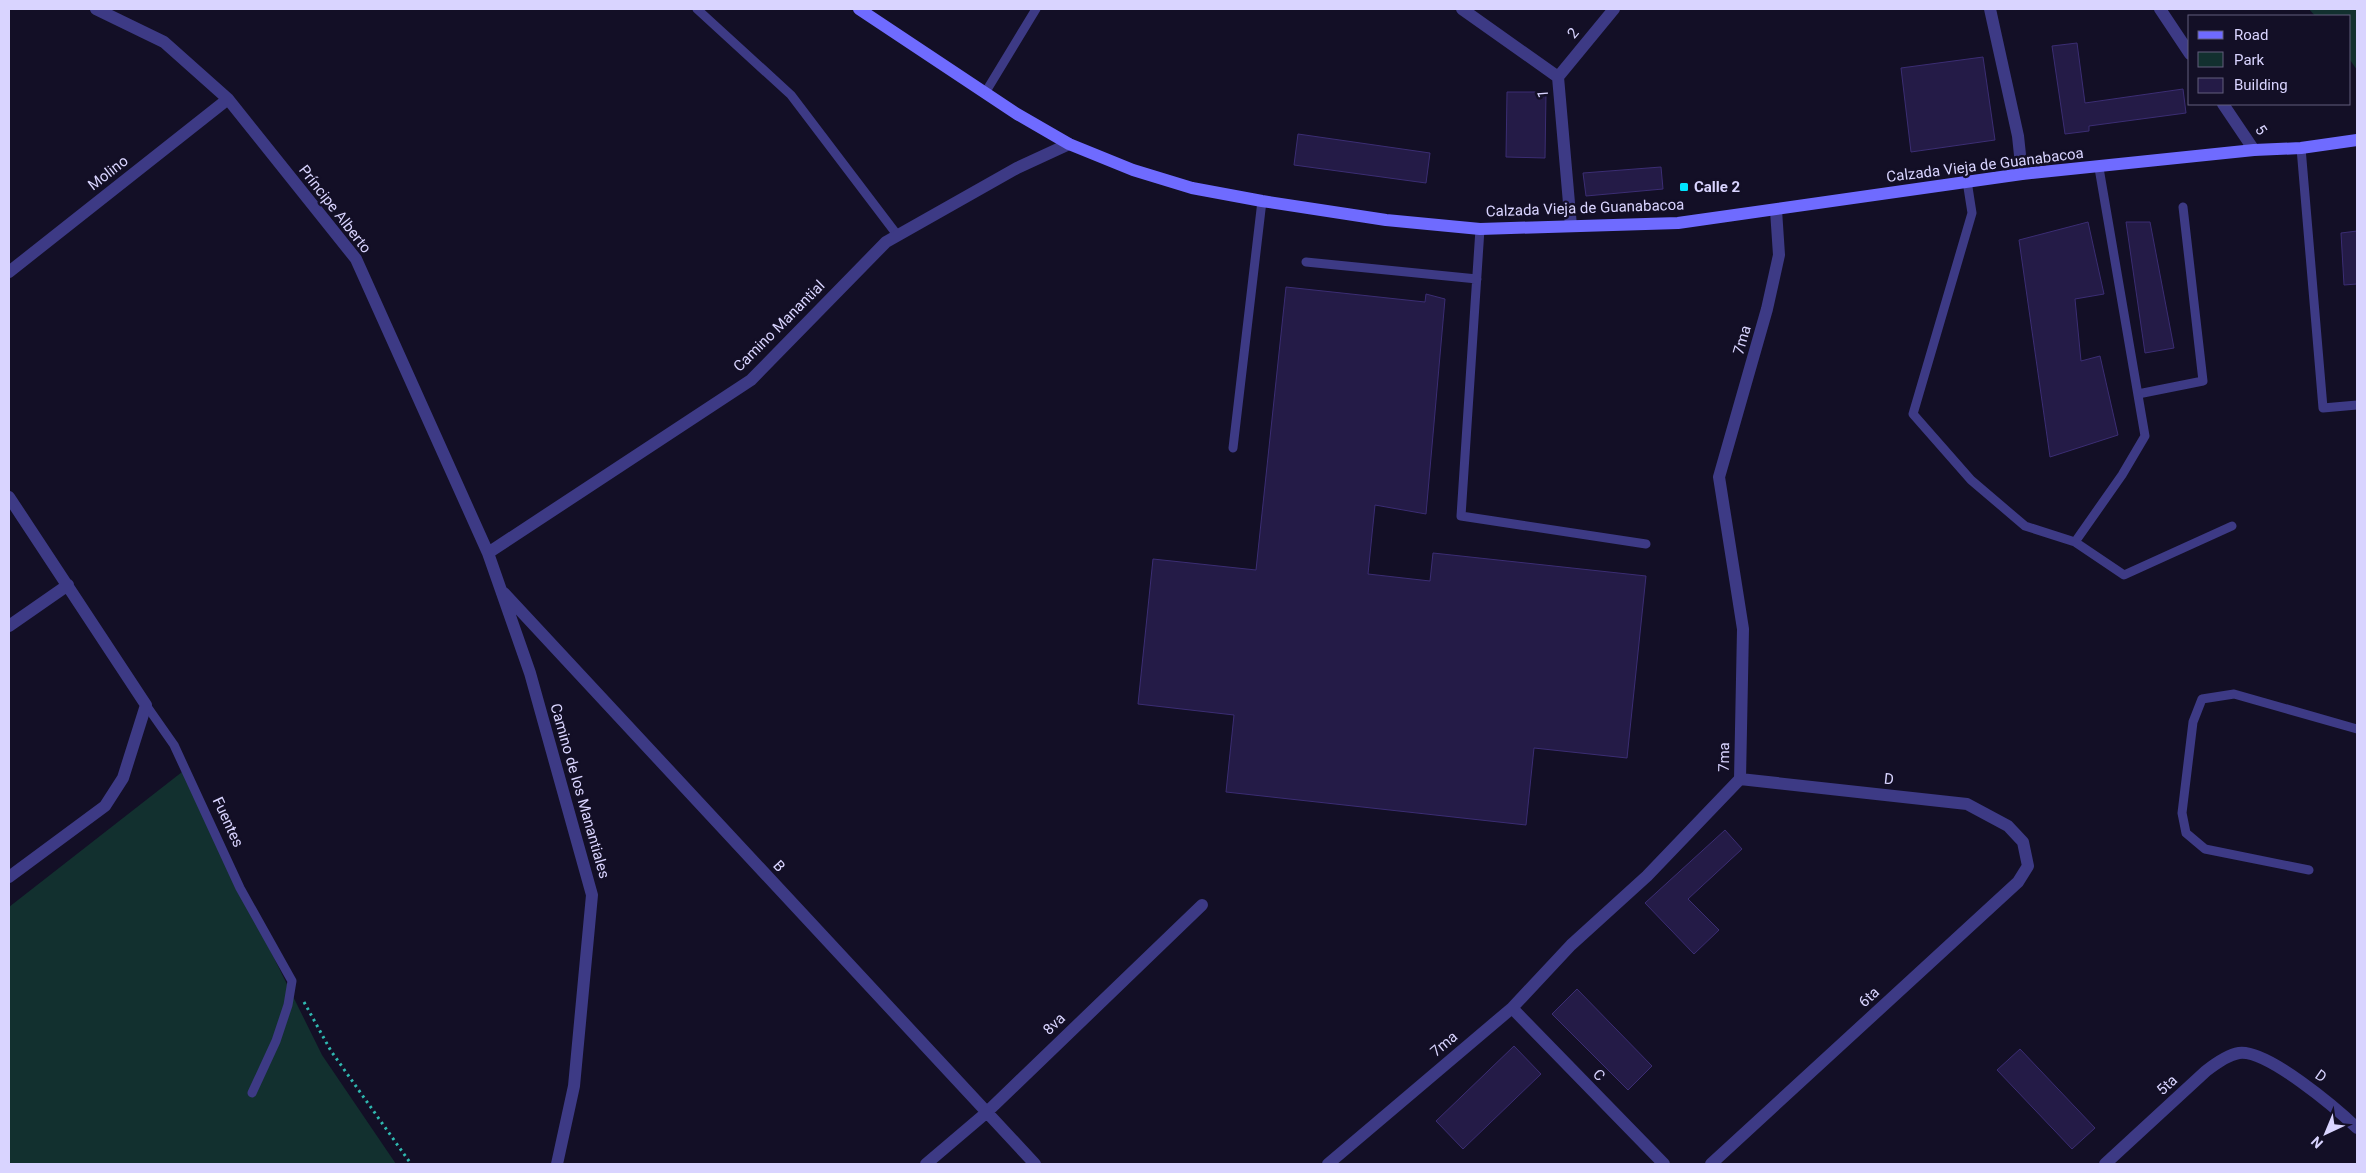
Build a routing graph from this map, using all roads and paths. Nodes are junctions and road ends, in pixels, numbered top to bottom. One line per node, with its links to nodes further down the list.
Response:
1 (96, 9): 12 (street, Príncipe Alberto)
2 (697, 9): 26 (lane)
3 (858, 9): 11 (main road, Calzada Vieja de Guanabacoa)
4 (1036, 9): 11 (lane)
5 (1462, 9): 10 (street, 1)
6 (1614, 9): 10 (street, 2)
7 (1990, 9): 19 (street)
8 (2160, 9): 9 (street)
9 (2188, 51)
10 (1558, 77): 24 (street, 1)
11 (985, 93): 15 (main road, Calzada Vieja de Guanabacoa)
12 (228, 99): 28 (street, Molino); 37 (street, Príncipe Alberto)
13 (2224, 105): 17 (street, 5)
14 (2357, 140): 16 (main road, Calzada Vieja de Guanabacoa)
15 (1069, 144): 21 (main road, Calzada Vieja de Guanabacoa); 26 (street, Camino Manantial)
16 (2301, 148): 17 (main road, Calzada Vieja de Guanabacoa); 31 (lane)
17 (2254, 150): 18 (main road, Calzada Vieja de Guanabacoa)
18 (2099, 168): 19 (main road, Calzada Vieja de Guanabacoa); 30 (lane)
19 (2022, 174): 20 (main road, Calzada Vieja de Guanabacoa)
20 (1967, 181): 23 (main road, Calzada Vieja de Guanabacoa); 35 (lane)
21 (1262, 201): 25 (main road, Calzada Vieja de Guanabacoa); 32 (lane)
22 (2183, 207): 30 (lane)
23 (1776, 210): 24 (main road, Calzada Vieja de Guanabacoa); 43 (street, 7ma)
24 (1571, 226): 25 (main road, Calzada Vieja de Guanabacoa)
25 (1480, 228): 29 (lane)
26 (898, 236): 37 (street, Camino Manantial)
27 (1306, 262): 29 (lane)
28 (9, 272)
29 (1477, 279): 36 (lane)
30 (2138, 394): 35 (lane)
31 (2357, 405)
32 (1233, 448)
33 (9, 497): 38 (street, Fuentes)
34 (2232, 526): 35 (lane)
35 (2075, 542)
36 (1646, 544)
37 (488, 553): 39 (street, Camino de los Manantiales)
38 (68, 585): 40 (street); 41 (street, Fuentes)
39 (500, 590): 52 (street, B); 55 (street, Camino de los Manantiales)
40 (9, 626)
41 (146, 705): 46 (street); 48 (lane, Fuentes)
42 (2357, 729): 45 (lane)
43 (1740, 779): 44 (street, D); 49 (street, 7ma)
44 (2023, 842): 60 (street, 6ta)
45 (2309, 870)
46 (9, 877)
47 (1202, 905): 52 (street, 8va)
48 (292, 981): 51 (lane); 54 (path)
49 (1512, 1008): 58 (street, 7ma); 59 (street, C)
50 (2261, 1057): 53 (street, D); 61 (street, 5ta)
51 (252, 1093)
52 (986, 1112): 56 (street, 8va); 57 (street, B)
53 (2357, 1128)
54 (411, 1164)
55 (558, 1164)
56 (926, 1164)
57 (1034, 1164)
58 (1328, 1164)
59 (1664, 1164)
60 (1711, 1164)
61 (2105, 1164)

